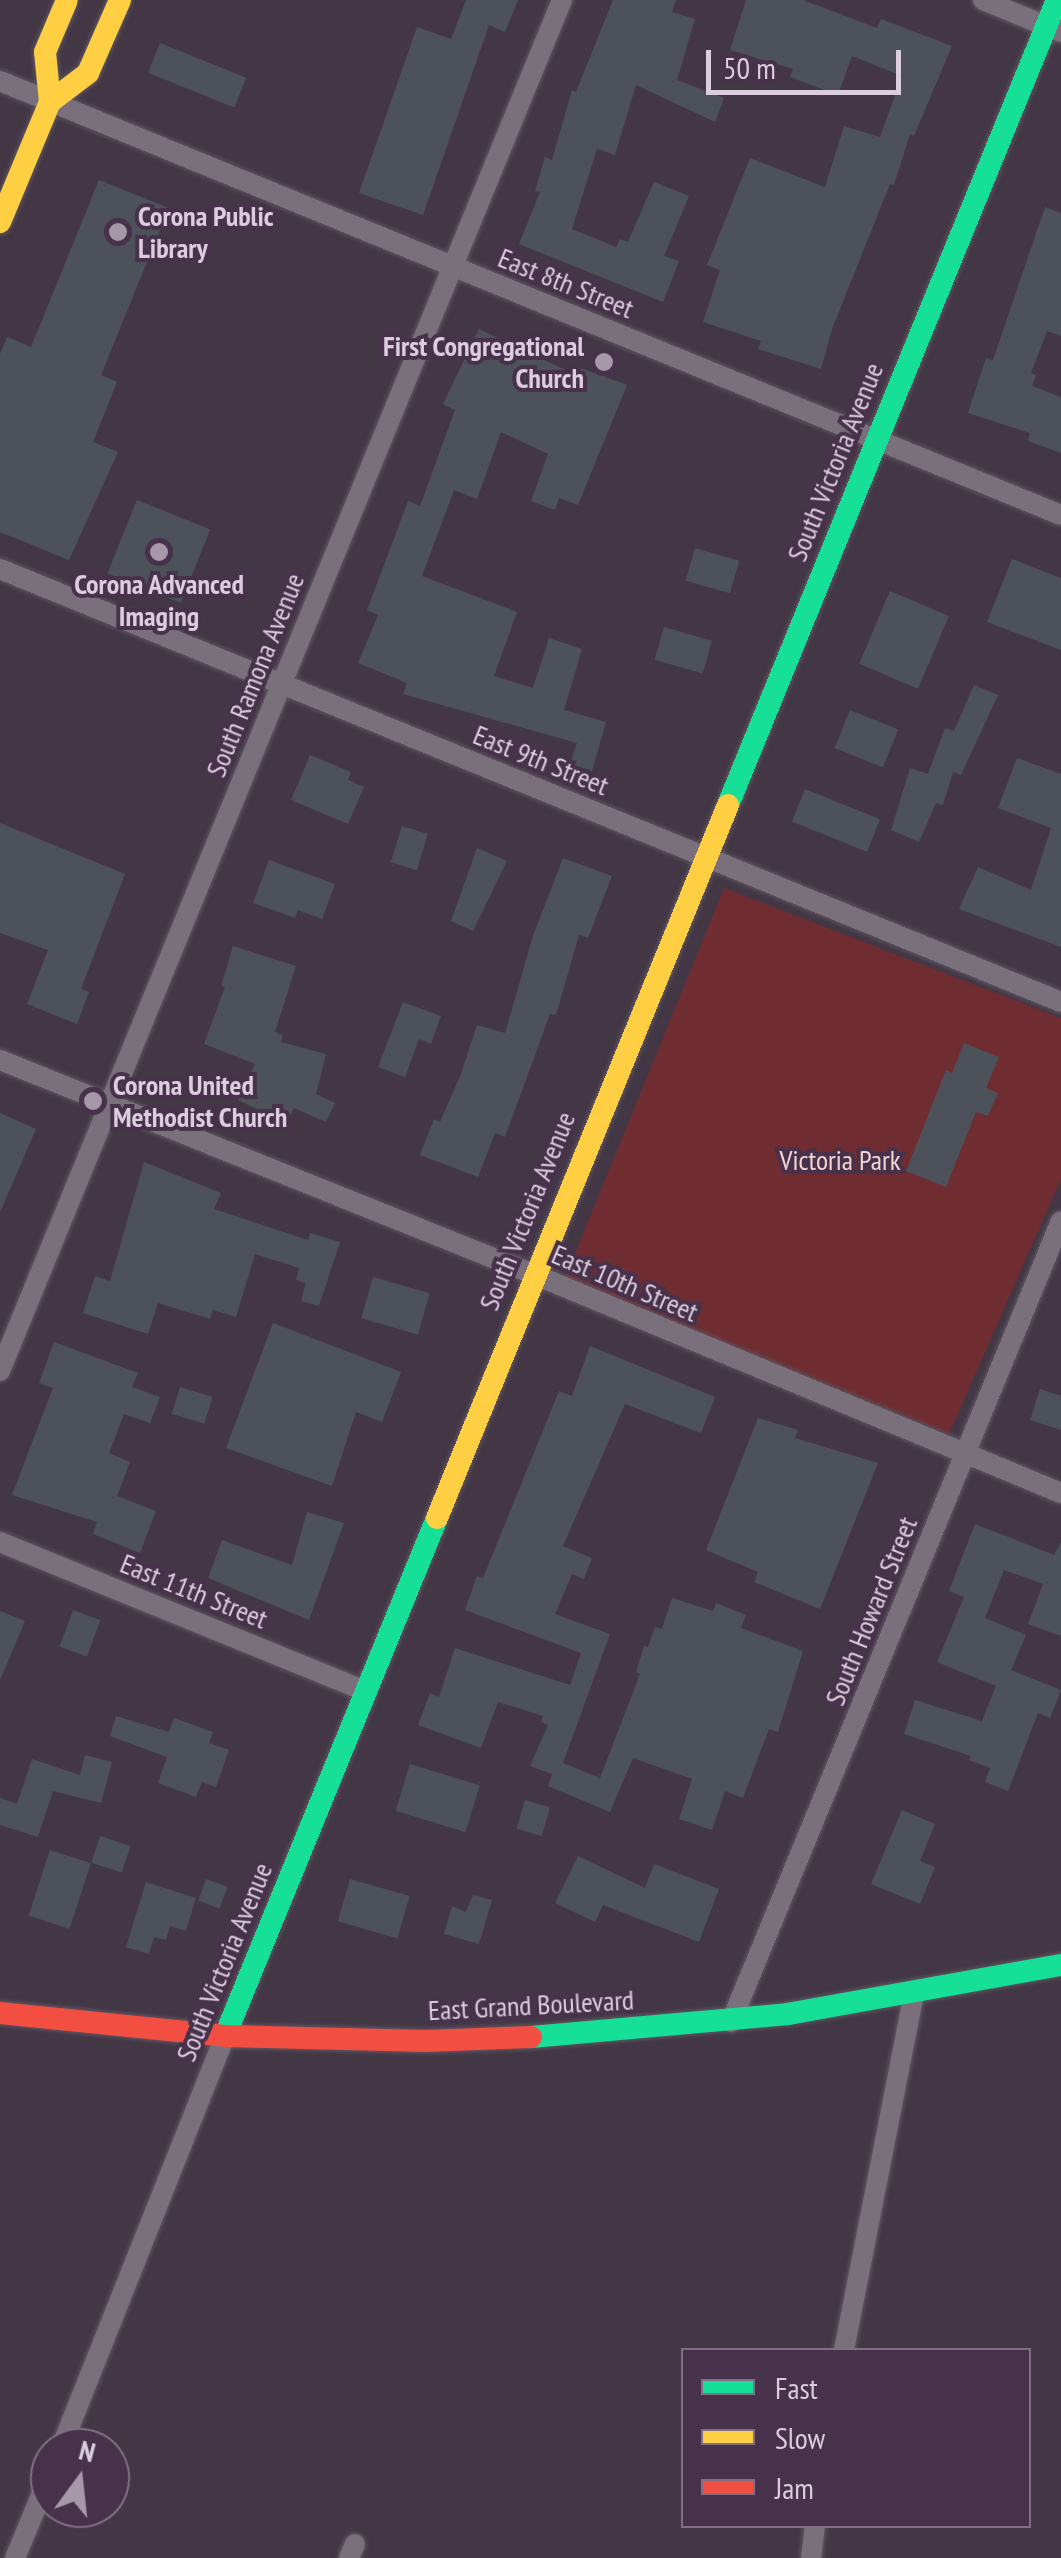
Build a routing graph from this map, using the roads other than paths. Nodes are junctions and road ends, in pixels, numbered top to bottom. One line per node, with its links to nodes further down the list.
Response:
1 (67, 0): 8 (street)
2 (120, 0): 8 (street)
3 (562, 0): 10 (street, South Ramona Avenue)
4 (984, 0): 6 (street)
5 (1057, 0): 6 (street, South Victoria Avenue)
6 (1054, 29): 11 (street, South Victoria Avenue)
7 (0, 82): 8 (street, East 8th Street)
8 (50, 102): 9 (street); 10 (street, East 8th Street)
9 (0, 222)
10 (453, 267): 11 (street, East 8th Street); 14 (street, South Ramona Avenue)
11 (876, 440): 12 (street, East 8th Street); 15 (street, South Victoria Avenue)
12 (1061, 515)
13 (0, 569): 14 (street, East 9th Street)
14 (282, 684): 15 (street, East 9th Street); 18 (street, South Ramona Avenue)
15 (706, 856): 16 (street, East 9th Street); 20 (street, South Victoria Avenue)
16 (1061, 1002)
17 (0, 1060): 18 (street, East 10th Street)
18 (110, 1104): 20 (street, East 10th Street); 21 (street, South Ramona Avenue)
19 (1061, 1221): 22 (street, South Howard Street)
20 (533, 1274): 22 (street, East 10th Street); 25 (street, South Victoria Avenue)
21 (0, 1372)
22 (966, 1454): 23 (street, East 10th Street); 29 (street, South Howard Street)
23 (1061, 1493)
24 (0, 1542): 25 (street, East 11th Street)
25 (366, 1691): 30 (street, South Victoria Avenue)
26 (1061, 1965): 27 (street, East Grand Boulevard)
27 (914, 1994): 29 (street, East Grand Boulevard); 31 (street)
28 (0, 2013): 30 (street, East Grand Boulevard)
29 (731, 2022): 30 (street, East Grand Boulevard)
30 (225, 2036): 32 (street, South Victoria Avenue)
31 (844, 2348)
32 (68, 2428)
33 (30, 2523): 35 (street)
34 (814, 2528): 36 (street)
35 (16, 2558)
36 (810, 2558)

